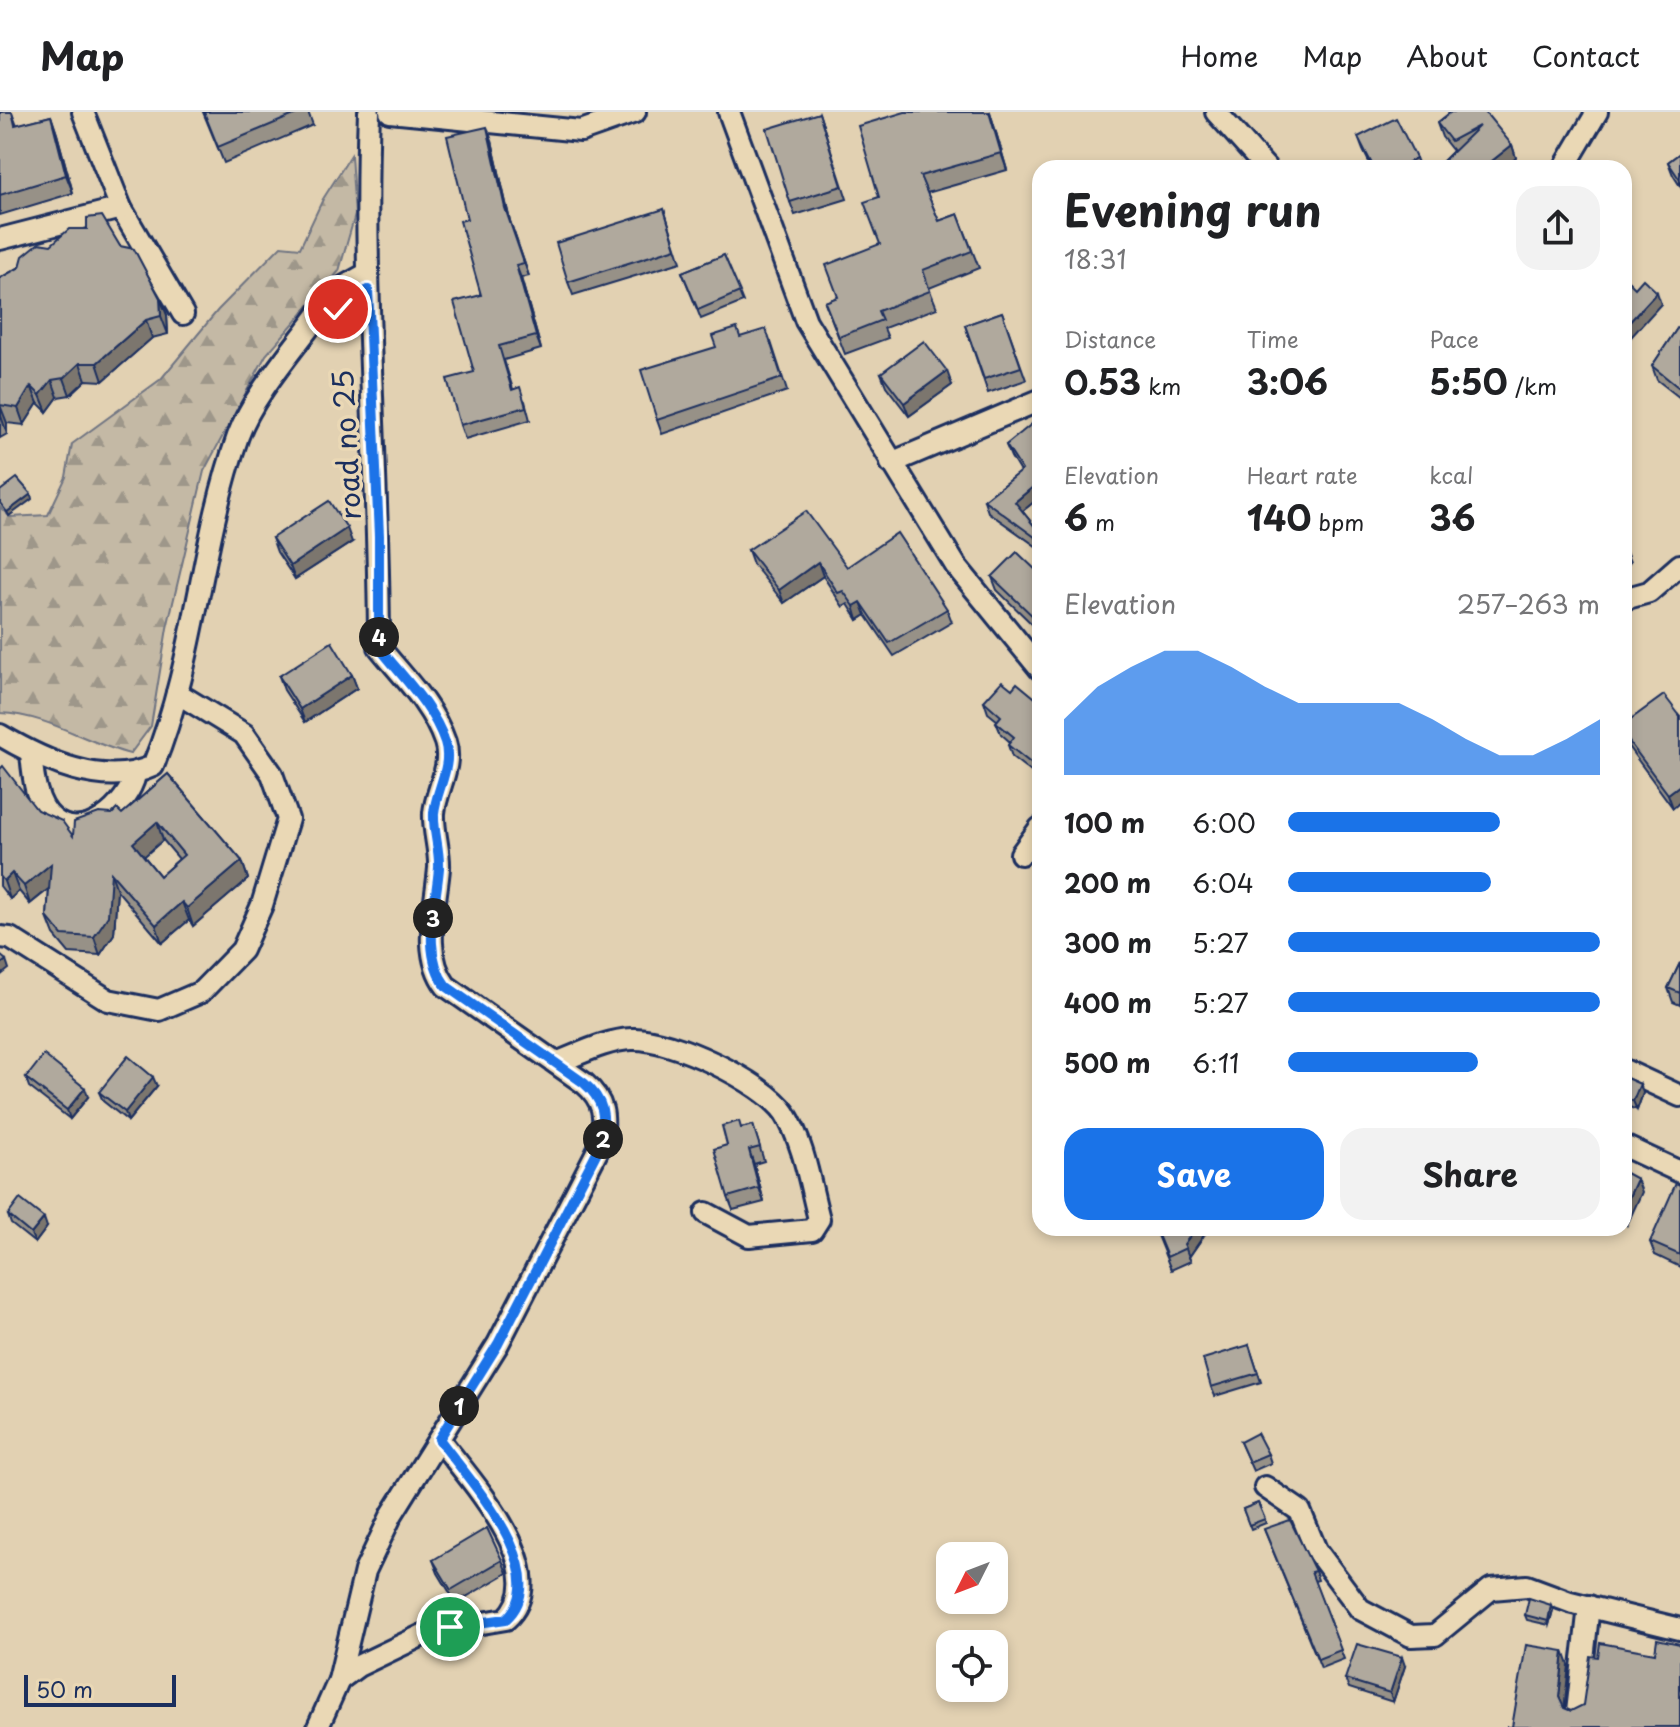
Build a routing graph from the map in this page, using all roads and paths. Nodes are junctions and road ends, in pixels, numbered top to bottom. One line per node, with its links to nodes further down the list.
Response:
1 (83, 112): 10 (street)
2 (369, 112): 12 (street, road no 25)
3 (390, 112): 4 (street)
4 (635, 112)
5 (729, 112): 15 (street)
6 (1216, 112): 8 (street)
7 (1597, 112): 9 (street)
8 (1259, 160)
9 (1569, 160)
10 (121, 208): 11 (street); 13 (street)
11 (0, 239)
12 (368, 282): 19 (street); 26 (street, road no 25)
13 (183, 314)
14 (1032, 403): 15 (street)
15 (891, 463): 18 (street)
16 (1680, 565): 17 (street)
17 (1632, 597)
18 (1032, 659)
19 (177, 693): 22 (street); 25 (street)
20 (0, 735): 21 (street)
21 (31, 753): 22 (street); 22 (street)
22 (135, 775)
23 (1032, 839): 24 (street)
24 (1021, 854)
25 (0, 937)
26 (556, 1063): 31 (street); 32 (street)
27 (1632, 1074): 28 (street)
28 (1680, 1096)
29 (1632, 1150): 30 (street)
30 (1680, 1172)
31 (706, 1213)
32 (439, 1439): 36 (street); 36 (street)
33 (1265, 1487): 34 (street)
34 (1580, 1604): 35 (street); 37 (street)
35 (1680, 1629)
36 (339, 1680): 38 (street)
37 (1577, 1712)
38 (318, 1727)

